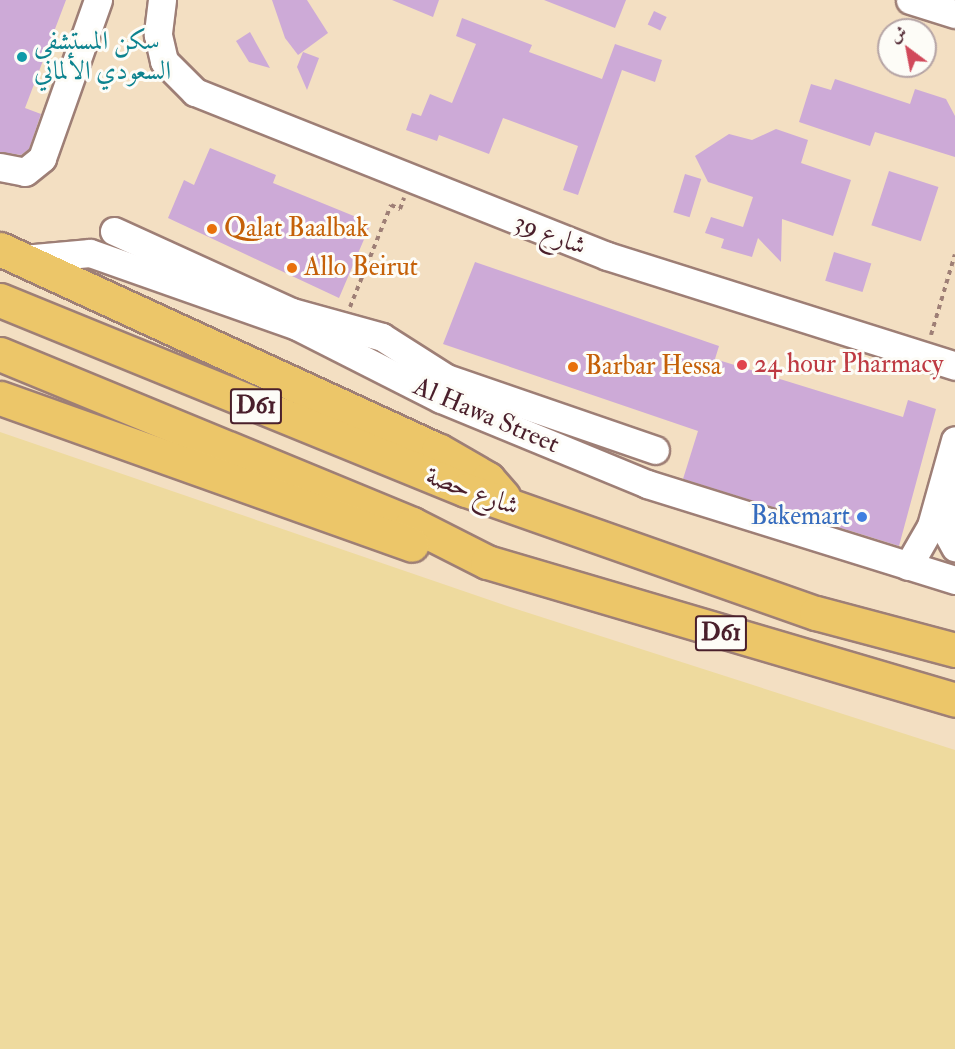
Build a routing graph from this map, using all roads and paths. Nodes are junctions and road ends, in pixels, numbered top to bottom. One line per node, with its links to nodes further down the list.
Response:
1 (98, 0): 5 (street)
2 (162, 0): 6 (street, شارع 39)
3 (910, 0): 4 (street)
4 (955, 14)
5 (0, 167)
6 (411, 181): 11 (path); 15 (street, شارع 39)
7 (114, 231): 12 (street)
8 (11, 254): 16 (street, Al Hawa Street); 23 (main road)
9 (955, 254): 15 (path)
10 (0, 300): 23 (main road, شارع حصة / D61)
11 (359, 311)
12 (382, 337): 13 (street); 16 (street)
13 (406, 348): 18 (street); 21 (street)
14 (0, 354): 25 (main road, شارع حصة / D61)
15 (924, 358): 17 (street, شارع 39)
16 (371, 364): 18 (street, Al Hawa Street)
17 (955, 366)
18 (399, 378): 26 (street, Al Hawa Street)
19 (0, 398): 25 (main road)
20 (955, 440): 26 (street)
21 (655, 450)
22 (955, 491): 24 (street)
23 (514, 507): 28 (main road, شارع حصة / D61)
24 (955, 547)
25 (487, 562): 29 (main road, شارع حصة / D61)
26 (908, 566): 27 (street, Al Hawa Street)
27 (955, 580)
28 (955, 650)
29 (955, 700)

